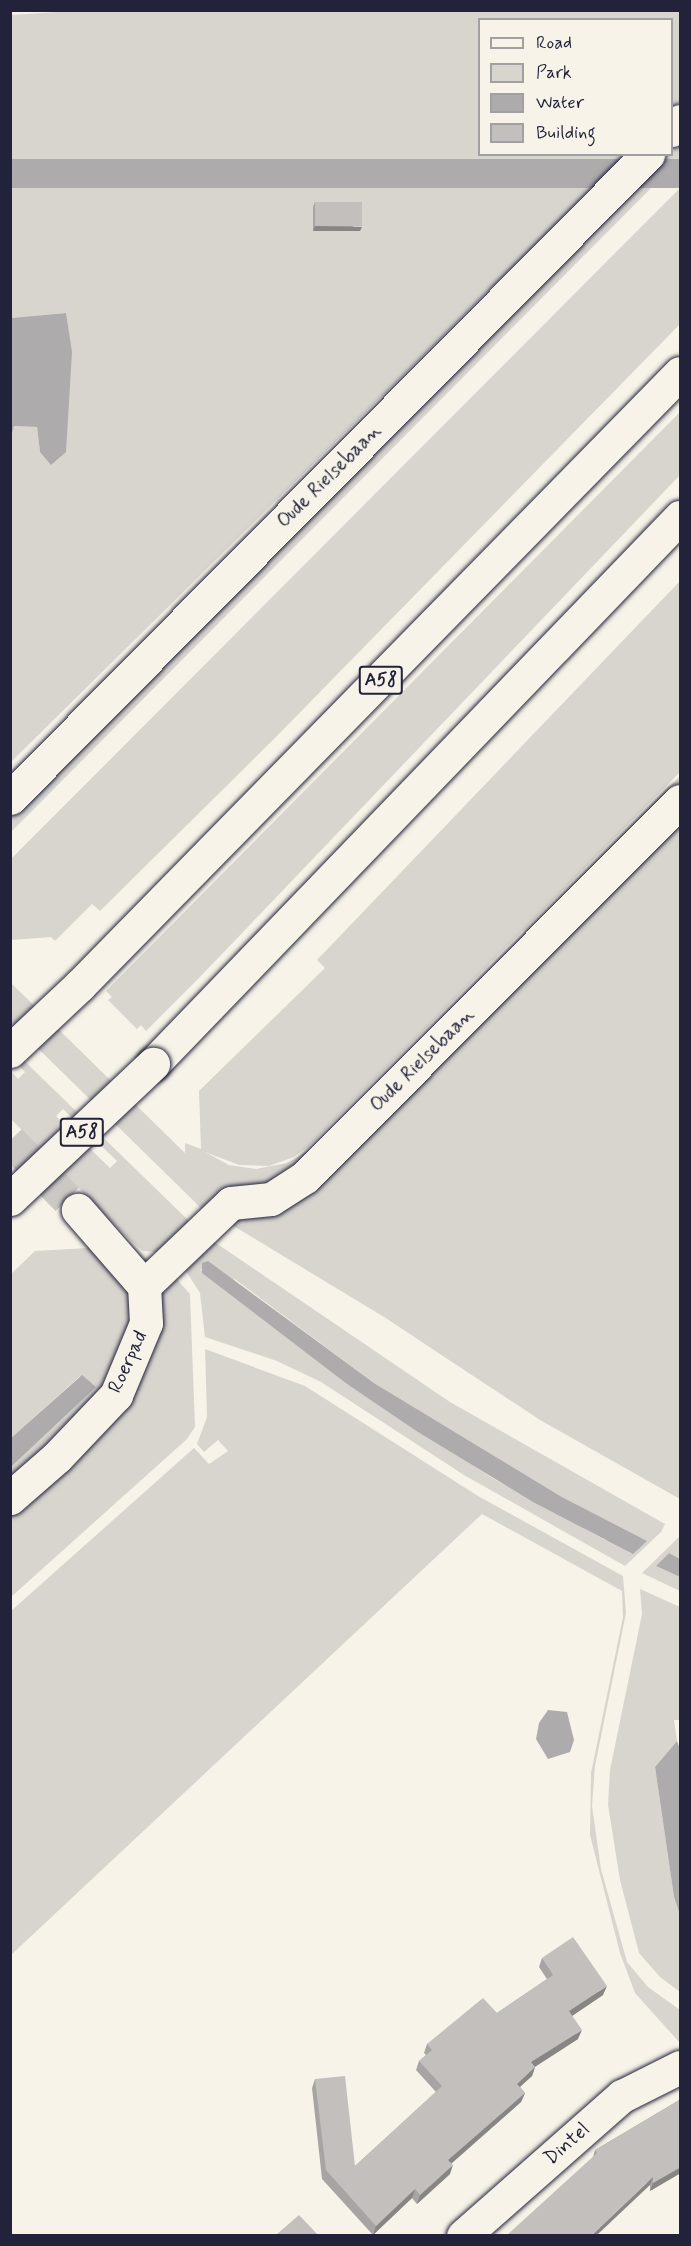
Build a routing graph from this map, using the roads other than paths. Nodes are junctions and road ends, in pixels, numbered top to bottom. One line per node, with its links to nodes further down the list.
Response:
1 (646, 156): 4 (main road, Oude Rielsebaan)
2 (681, 373): 6 (main road, A58)
3 (681, 517): 7 (main road, A58, bridge)
4 (10, 798)
5 (681, 801): 9 (main road, Oude Rielsebaan)
6 (10, 1051)
7 (10, 1199)
8 (78, 1210): 9 (main road)
9 (144, 1286): 10 (main road, Roerpad)
10 (10, 1498)
11 (681, 2067): 12 (main road, Dintel)
12 (463, 2235)

